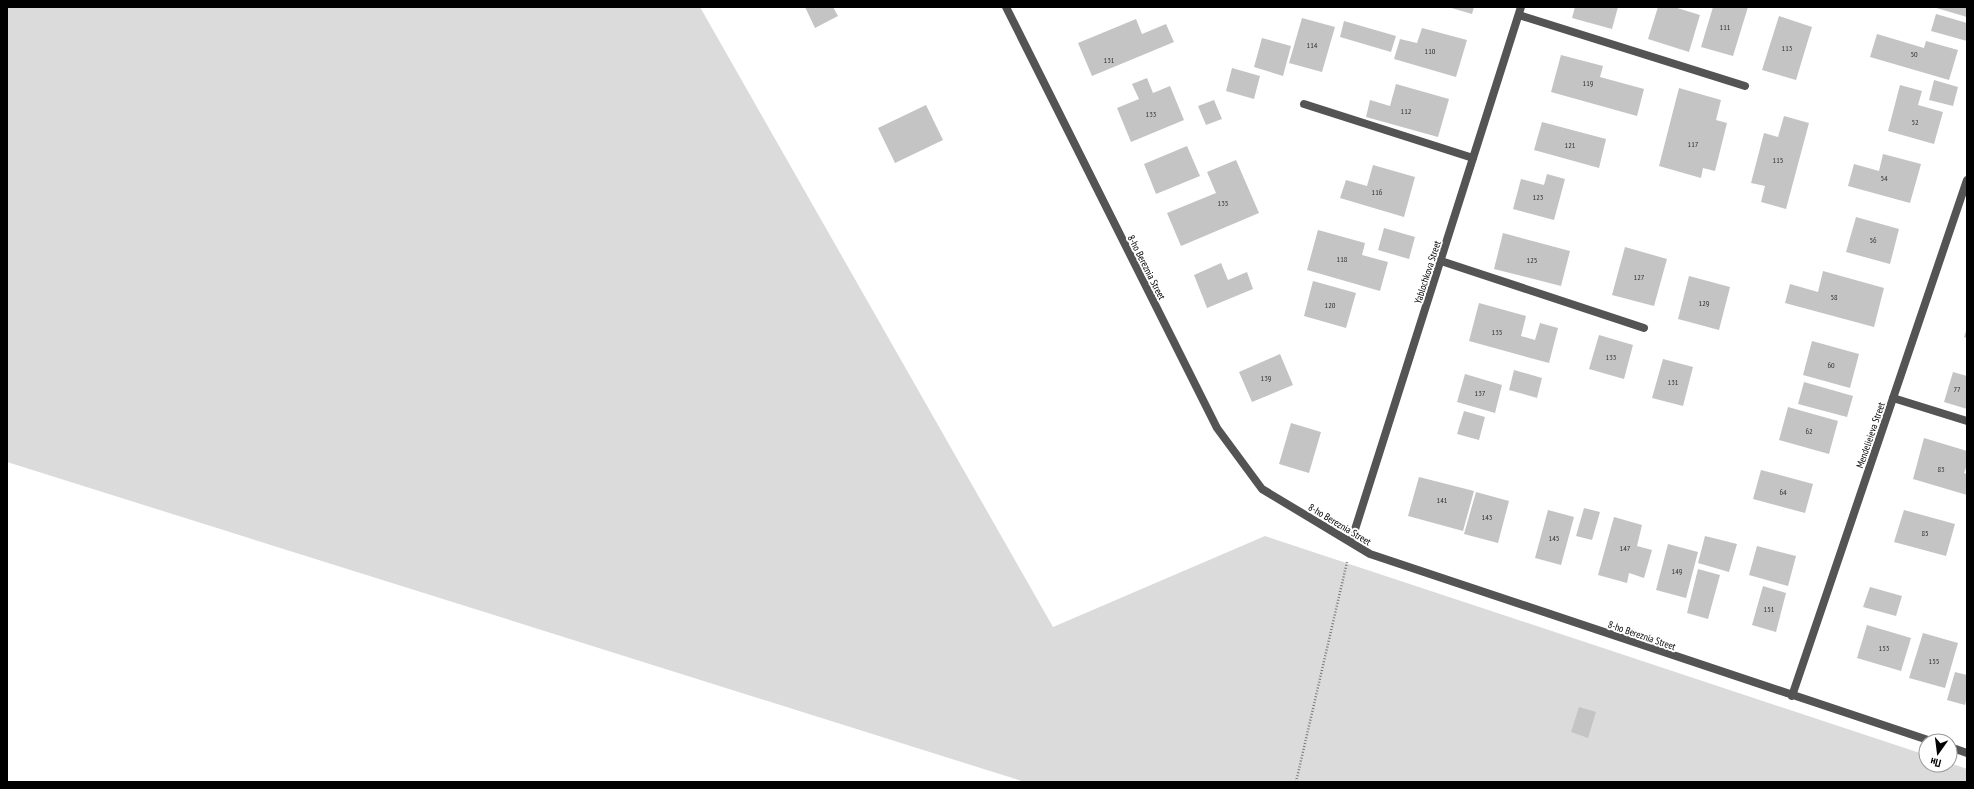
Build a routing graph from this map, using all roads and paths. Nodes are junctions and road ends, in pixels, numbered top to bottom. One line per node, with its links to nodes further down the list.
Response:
1 (1006, 7): 12 (street, 8-ho Bereznia Street)
2 (1520, 11): 3 (street); 5 (street, Yablochkova Street)
3 (1745, 86)
4 (1304, 104): 5 (street)
5 (1473, 158): 8 (street, Yablochkova Street)
6 (1967, 180): 7 (street, Mendelieieva Street)
7 (1965, 193): 10 (street, Mendelieieva Street)
8 (1441, 261): 9 (street); 12 (street, Yablochkova Street)
9 (1644, 328)
10 (1893, 398): 11 (street); 13 (street, Mendelieieva Street)
11 (1967, 421)
12 (1351, 542): 13 (street, 8-ho Bereznia Street); 15 (path)
13 (1792, 696): 14 (street, 8-ho Bereznia Street)
14 (1918, 737)
15 (1296, 782)

